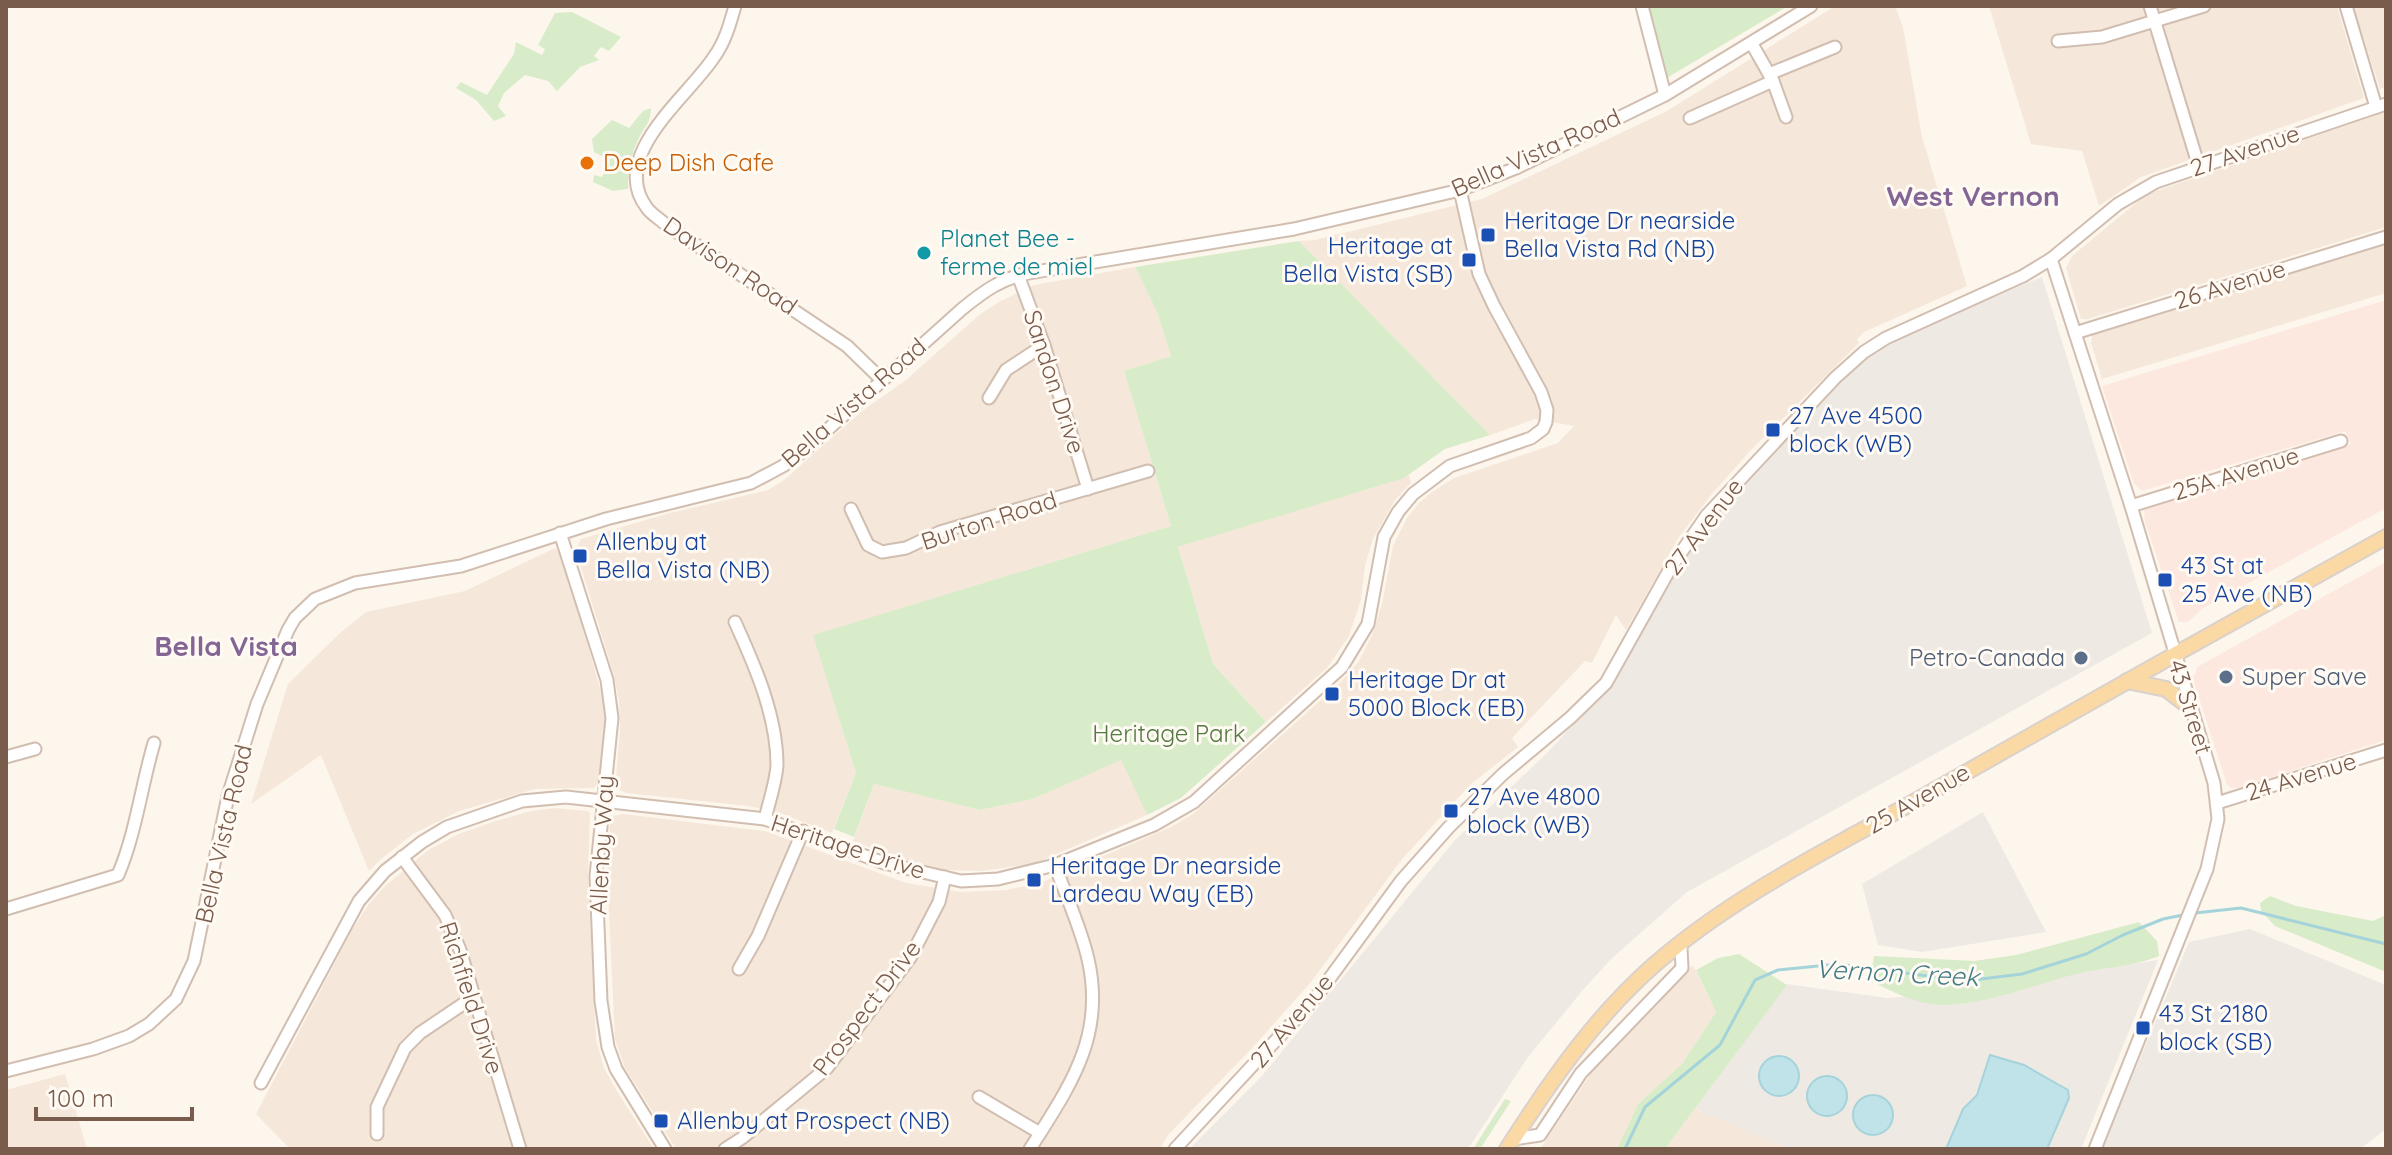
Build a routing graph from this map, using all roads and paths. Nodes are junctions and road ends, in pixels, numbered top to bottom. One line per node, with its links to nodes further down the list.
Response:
1 (735, 6): 23 (street, Davison Road)
2 (1642, 6): 12 (street)
3 (1811, 6): 9 (street, Bella Vista Road)
4 (2150, 6): 7 (street)
5 (2204, 6): 7 (street)
6 (2346, 6): 13 (street)
7 (2155, 21): 8 (street); 16 (street)
8 (2058, 41)
9 (1752, 44): 11 (street); 12 (street, Bella Vista Road)
10 (1835, 47): 11 (street)
11 (1771, 78): 14 (street); 15 (street)
12 (1665, 95): 17 (street, Bella Vista Road)
13 (2381, 105): 16 (street, 27 Avenue)
14 (1786, 117)
15 (1690, 118)
16 (2199, 167): 19 (street, 27 Avenue)
17 (1460, 190): 20 (street, Bella Vista Road); 45 (street, Heritage Drive)
18 (2386, 237): 21 (street, 26 Avenue)
19 (2051, 259): 21 (street, 43 Street); 61 (street, 27 Avenue)
20 (1018, 275): 22 (street, Sandon Drive); 23 (street, Bella Vista Road)
21 (2075, 333): 28 (street, 43 Street)
22 (1044, 345): 24 (street); 27 (street, Sandon Drive)
23 (882, 380): 30 (street, Bella Vista Road)
24 (989, 398)
25 (2341, 441): 28 (street, 25A Avenue)
26 (1148, 471): 27 (street, Burton Road)
27 (1088, 489): 29 (street, Burton Road)
28 (2131, 506): 33 (street, 43 Street)
29 (851, 509)
30 (560, 533): 40 (street, Allenby Way); 51 (street, Bella Vista Road)
31 (2386, 537): 33 (main road, 25 Avenue)
32 (735, 622): 42 (street)
33 (2174, 654): 34 (main road, 25 Avenue); 35 (street, 43 Street)
34 (2126, 681): 35 (main road); 56 (main road, 25 Avenue)
35 (2191, 708): 41 (street, 43 Street)
36 (154, 743): 47 (street)
37 (35, 749): 39 (street)
38 (2386, 750): 41 (street, 24 Avenue)
39 (6, 757)
40 (602, 800): 42 (street, Heritage Drive); 44 (street, Heritage Drive); 58 (street, Allenby Way)
41 (2217, 803): 62 (street, 43 Street)
42 (765, 819): 43 (street, Heritage Drive)
43 (803, 831): 46 (street, Heritage Drive); 49 (street)
44 (402, 857): 50 (street, Richfield Drive); 52 (street, Heritage Drive)
45 (1055, 865): 46 (street, Heritage Drive); 54 (street)
46 (945, 877): 59 (street, Prospect Drive)
47 (6, 909)
48 (1681, 948): 56 (street, 25 Avenue)
49 (739, 969)
50 (474, 1000): 55 (street); 57 (street, Richfield Drive)
51 (6, 1071)
52 (261, 1083)
53 (979, 1097): 54 (street)
54 (1040, 1133): 60 (street)
55 (377, 1134)
56 (1510, 1144)
57 (520, 1149)
58 (665, 1149)
59 (725, 1149)
60 (1030, 1149)
61 (1175, 1149)
62 (2095, 1149)

